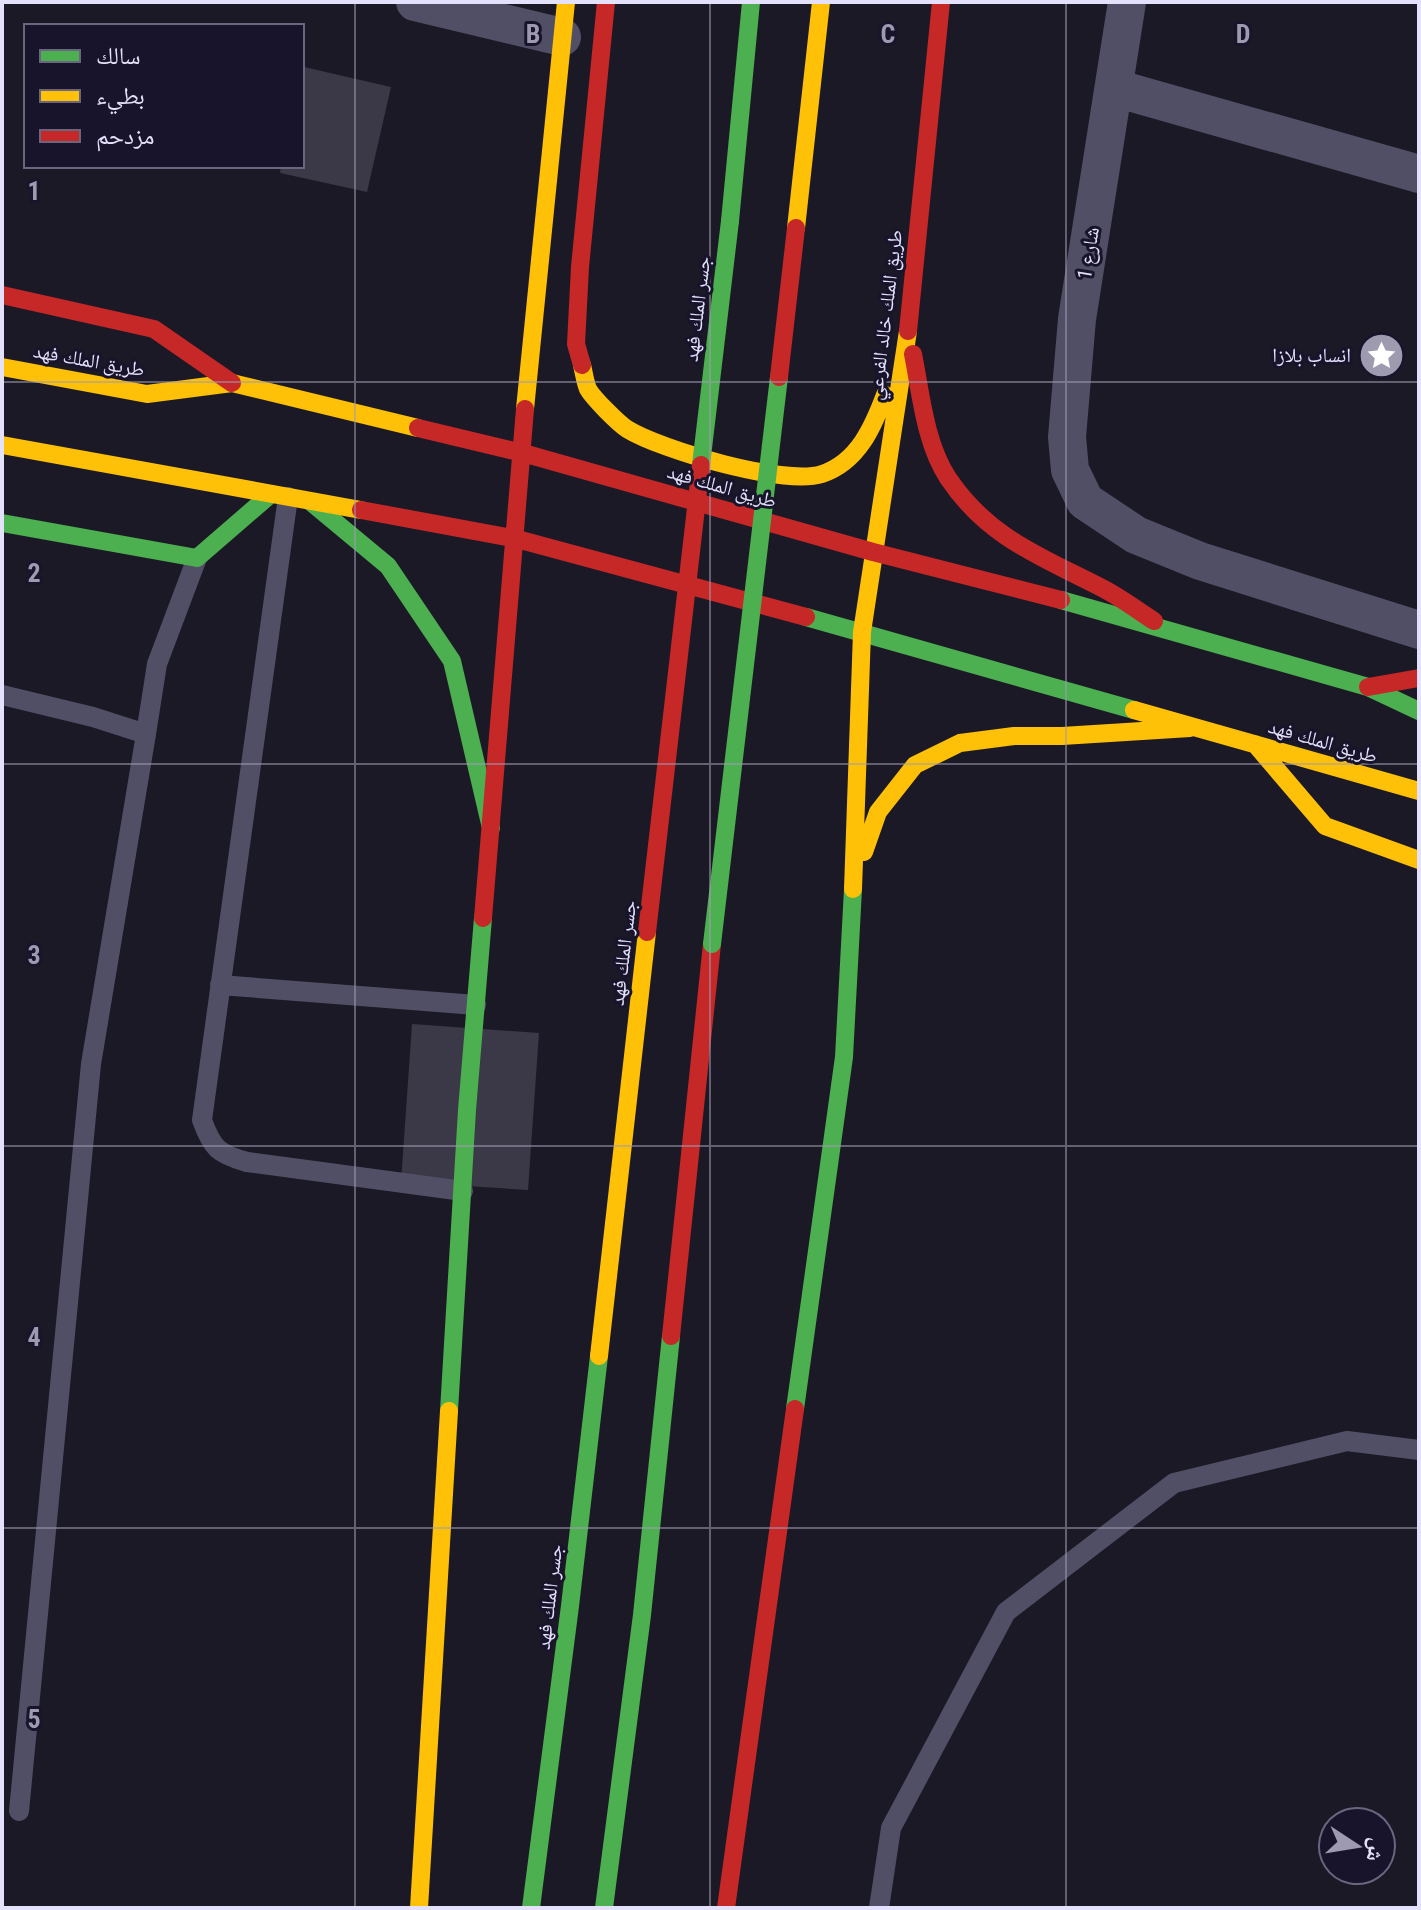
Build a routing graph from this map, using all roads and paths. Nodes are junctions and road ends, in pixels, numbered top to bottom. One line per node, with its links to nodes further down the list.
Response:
1 (415, 2): 7 (street)
2 (606, 2): 11 (main road)
3 (751, 2): 42 (main road, جسر الملك فهد, bridge)
4 (821, 2): 43 (main road, bridge)
5 (941, 2): 11 (main road, طريق الملك خالد الفرعي)
6 (1127, 2): 8 (street, شارع 1)
7 (564, 20): 15 (main road)
8 (1115, 88): 9 (street); 23 (street, شارع 1)
9 (1419, 174)
10 (2, 295): 13 (main road)
11 (908, 333): 20 (main road, طريق الملك خالد الفرعي); 22 (main road)
12 (2, 367): 13 (main road, طريق الملك فهد)
13 (232, 383): 15 (main road, طريق الملك فهد)
14 (2, 445): 16 (main road, طريق الملك فهد)
15 (523, 453): 19 (main road); 20 (main road, طريق الملك فهد)
16 (280, 496): 17 (main road, طريق الملك فهد); 21 (main road); 36 (lane)
17 (311, 502): 19 (main road, طريق الملك فهد); 33 (main road)
18 (2, 523): 21 (main road)
19 (517, 539): 24 (main road, طريق الملك فهد); 33 (main road)
20 (873, 552): 22 (main road, طريق الملك فهد); 24 (main road, طريق الملك خالد الفرعي)
21 (197, 558): 30 (lane)
22 (1167, 630): 26 (main road, طريق الملك فهد)
23 (1419, 630)
24 (862, 632): 29 (main road, طريق الملك فهد); 35 (main road, طريق الملك خالد الفرعي)
25 (1419, 678): 26 (main road)
26 (1368, 687): 28 (main road, طريق الملك فهد)
27 (2, 695): 30 (lane)
28 (1419, 711)
29 (1198, 728): 31 (main road, طريق الملك فهد); 35 (main road)
30 (146, 734): 40 (lane)
31 (1255, 744): 32 (main road, طريق الملك فهد); 34 (main road)
32 (1419, 791)
33 (491, 828): 37 (main road)
34 (1419, 860)
35 (853, 881): 44 (main road, طريق الملك خالد الفرعي)
36 (220, 985): 37 (lane); 38 (lane)
37 (476, 1005): 38 (main road)
38 (463, 1191): 41 (main road)
39 (1419, 1450): 45 (lane)
40 (19, 1811)
41 (419, 1908)
42 (531, 1908)
43 (604, 1908)
44 (726, 1908)
45 (879, 1908)

